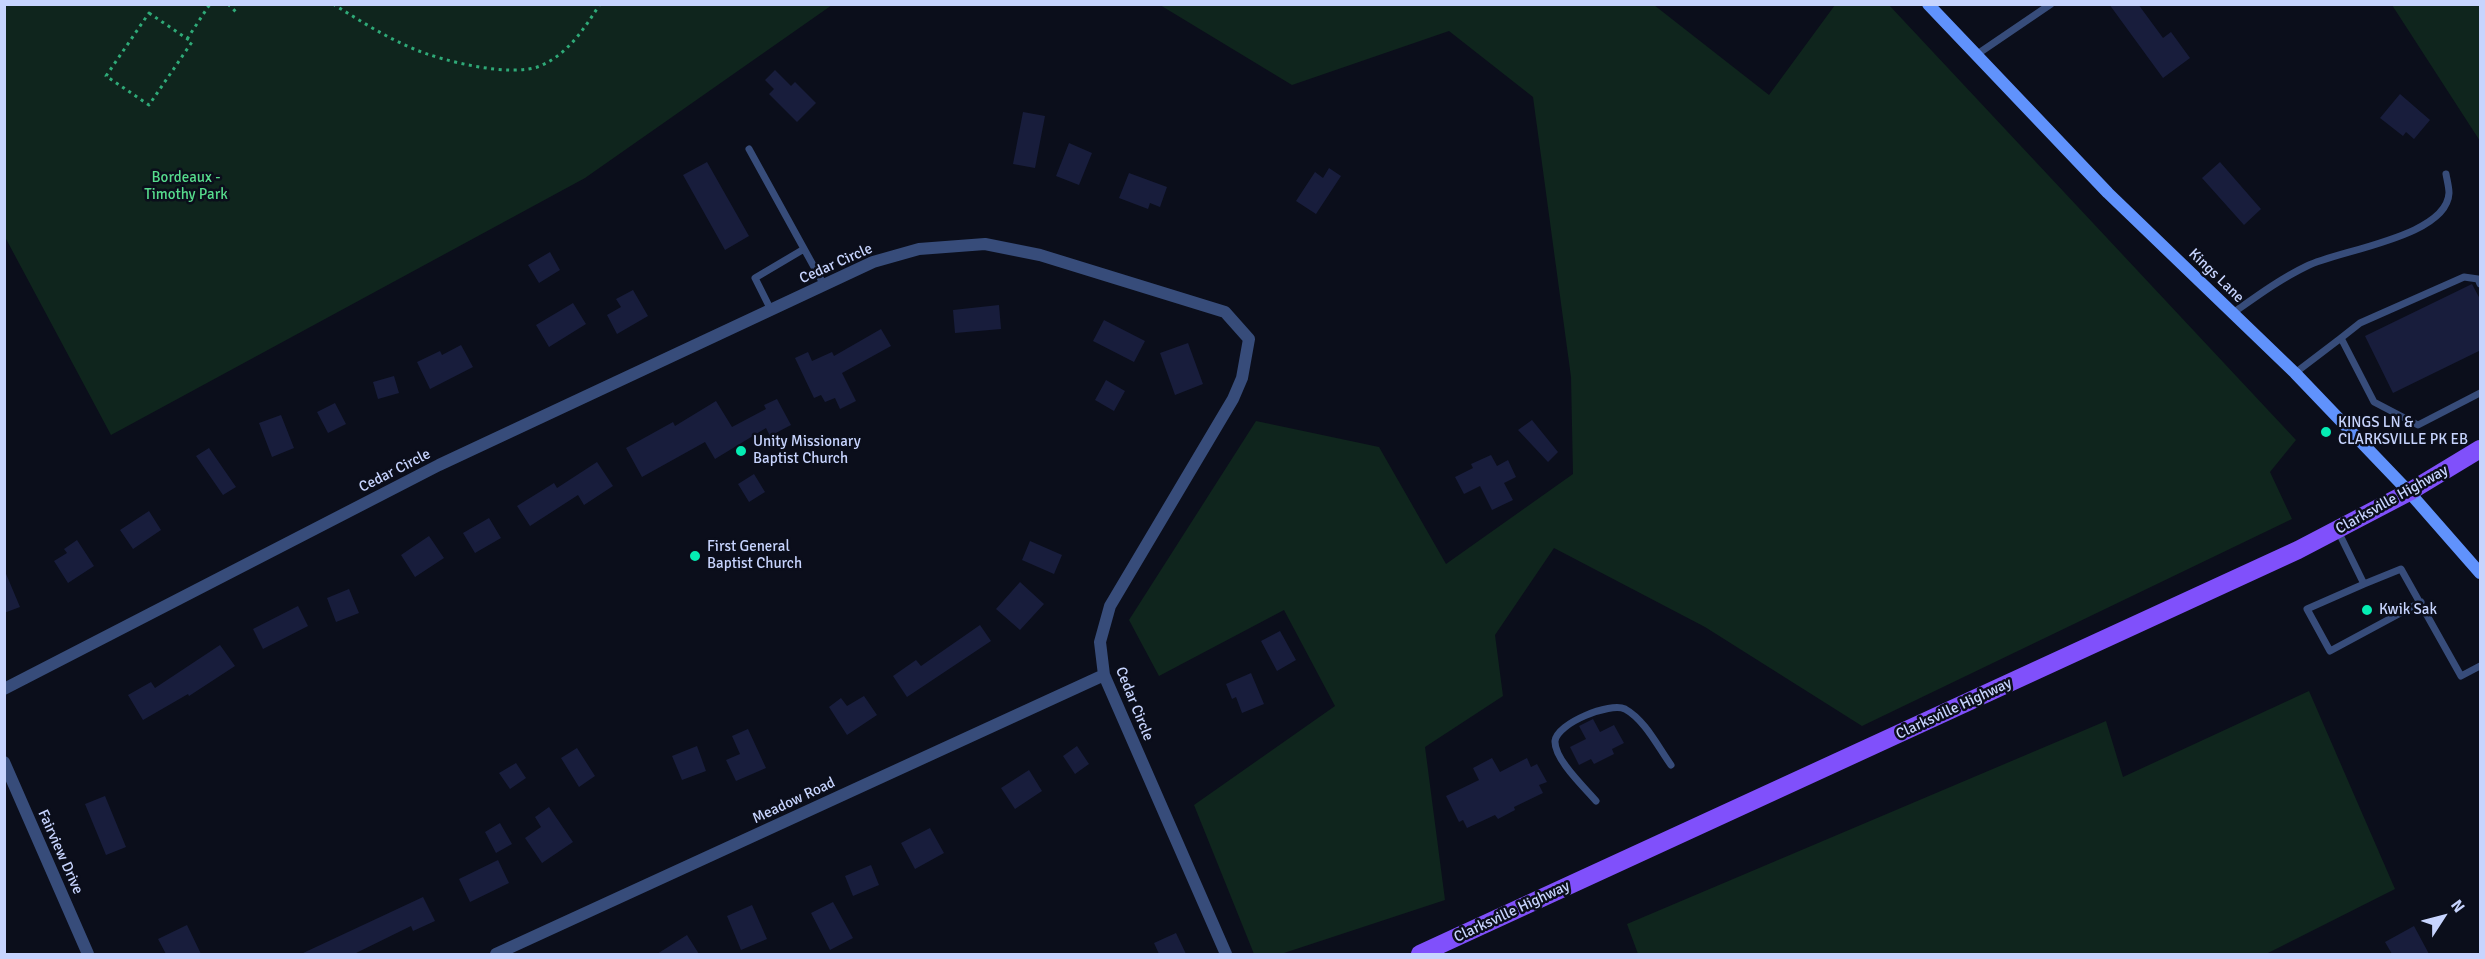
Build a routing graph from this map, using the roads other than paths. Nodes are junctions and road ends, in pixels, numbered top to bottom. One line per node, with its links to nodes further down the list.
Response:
1 (1928, 4): 3 (street, Kings Lane)
2 (2051, 4): 3 (lane)
3 (1976, 55): 10 (street, Kings Lane)
4 (749, 149): 6 (lane)
5 (2446, 174): 10 (lane)
6 (804, 249): 8 (lane); 9 (lane)
7 (2481, 284): 11 (lane)
8 (824, 285): 9 (street, Cedar Circle); 21 (street, Cedar Circle)
9 (771, 310): 22 (street, Cedar Circle)
10 (2233, 313): 12 (street, Kings Lane)
11 (2341, 338): 12 (lane); 13 (lane)
12 (2295, 373): 15 (street, Kings Lane)
13 (2481, 393)
14 (2481, 449): 15 (main road, Clarksville Highway)
15 (2409, 492): 16 (main road, Clarksville Highway); 17 (street, Kings Lane)
16 (2338, 531): 18 (lane); 29 (main road, Clarksville Highway)
17 (2481, 573)
18 (2364, 584): 19 (lane); 19 (lane)
19 (2421, 602): 20 (lane)
20 (2481, 666)
21 (1104, 675): 27 (street, Meadow Road); 28 (street, Cedar Circle)
22 (4, 689)
23 (4, 762): 26 (street, Fairview Drive)
24 (1671, 765): 25 (lane)
25 (1596, 801)
26 (88, 954)
27 (496, 954)
28 (1226, 954)
29 (1420, 954)

